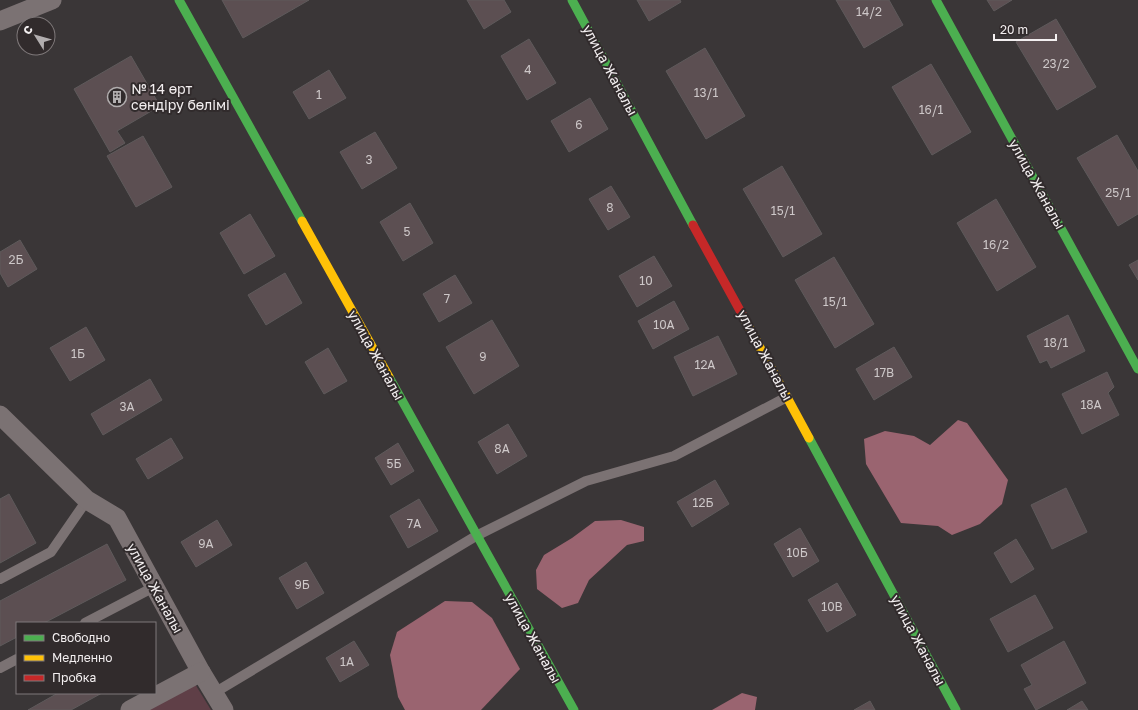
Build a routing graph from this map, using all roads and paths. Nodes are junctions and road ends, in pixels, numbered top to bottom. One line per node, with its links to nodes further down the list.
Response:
1 (52, 0): 5 (street)
2 (179, 0): 10 (street, улица Жаналы)
3 (572, 0): 7 (street, улица Жаналы)
4 (936, 0): 6 (street, улица Жаналы)
5 (0, 22)
6 (1138, 369)
7 (788, 397): 10 (lane); 21 (street, улица Жаналы)
8 (0, 415): 9 (street, улица Жаналы)
9 (87, 500): 11 (lane); 12 (street, улица Жаналы)
10 (476, 536): 17 (lane); 20 (street, улица Жаналы)
11 (0, 579)
12 (154, 587): 13 (lane); 16 (street, улица Жаналы)
13 (87, 622)
14 (16, 660): 15 (lane)
15 (0, 668)
16 (201, 672): 17 (street, улица Жаналы); 18 (street)
17 (214, 693): 19 (street, улица Жаналы)
18 (130, 710)
19 (224, 710)
20 (574, 710)
21 (956, 710)

